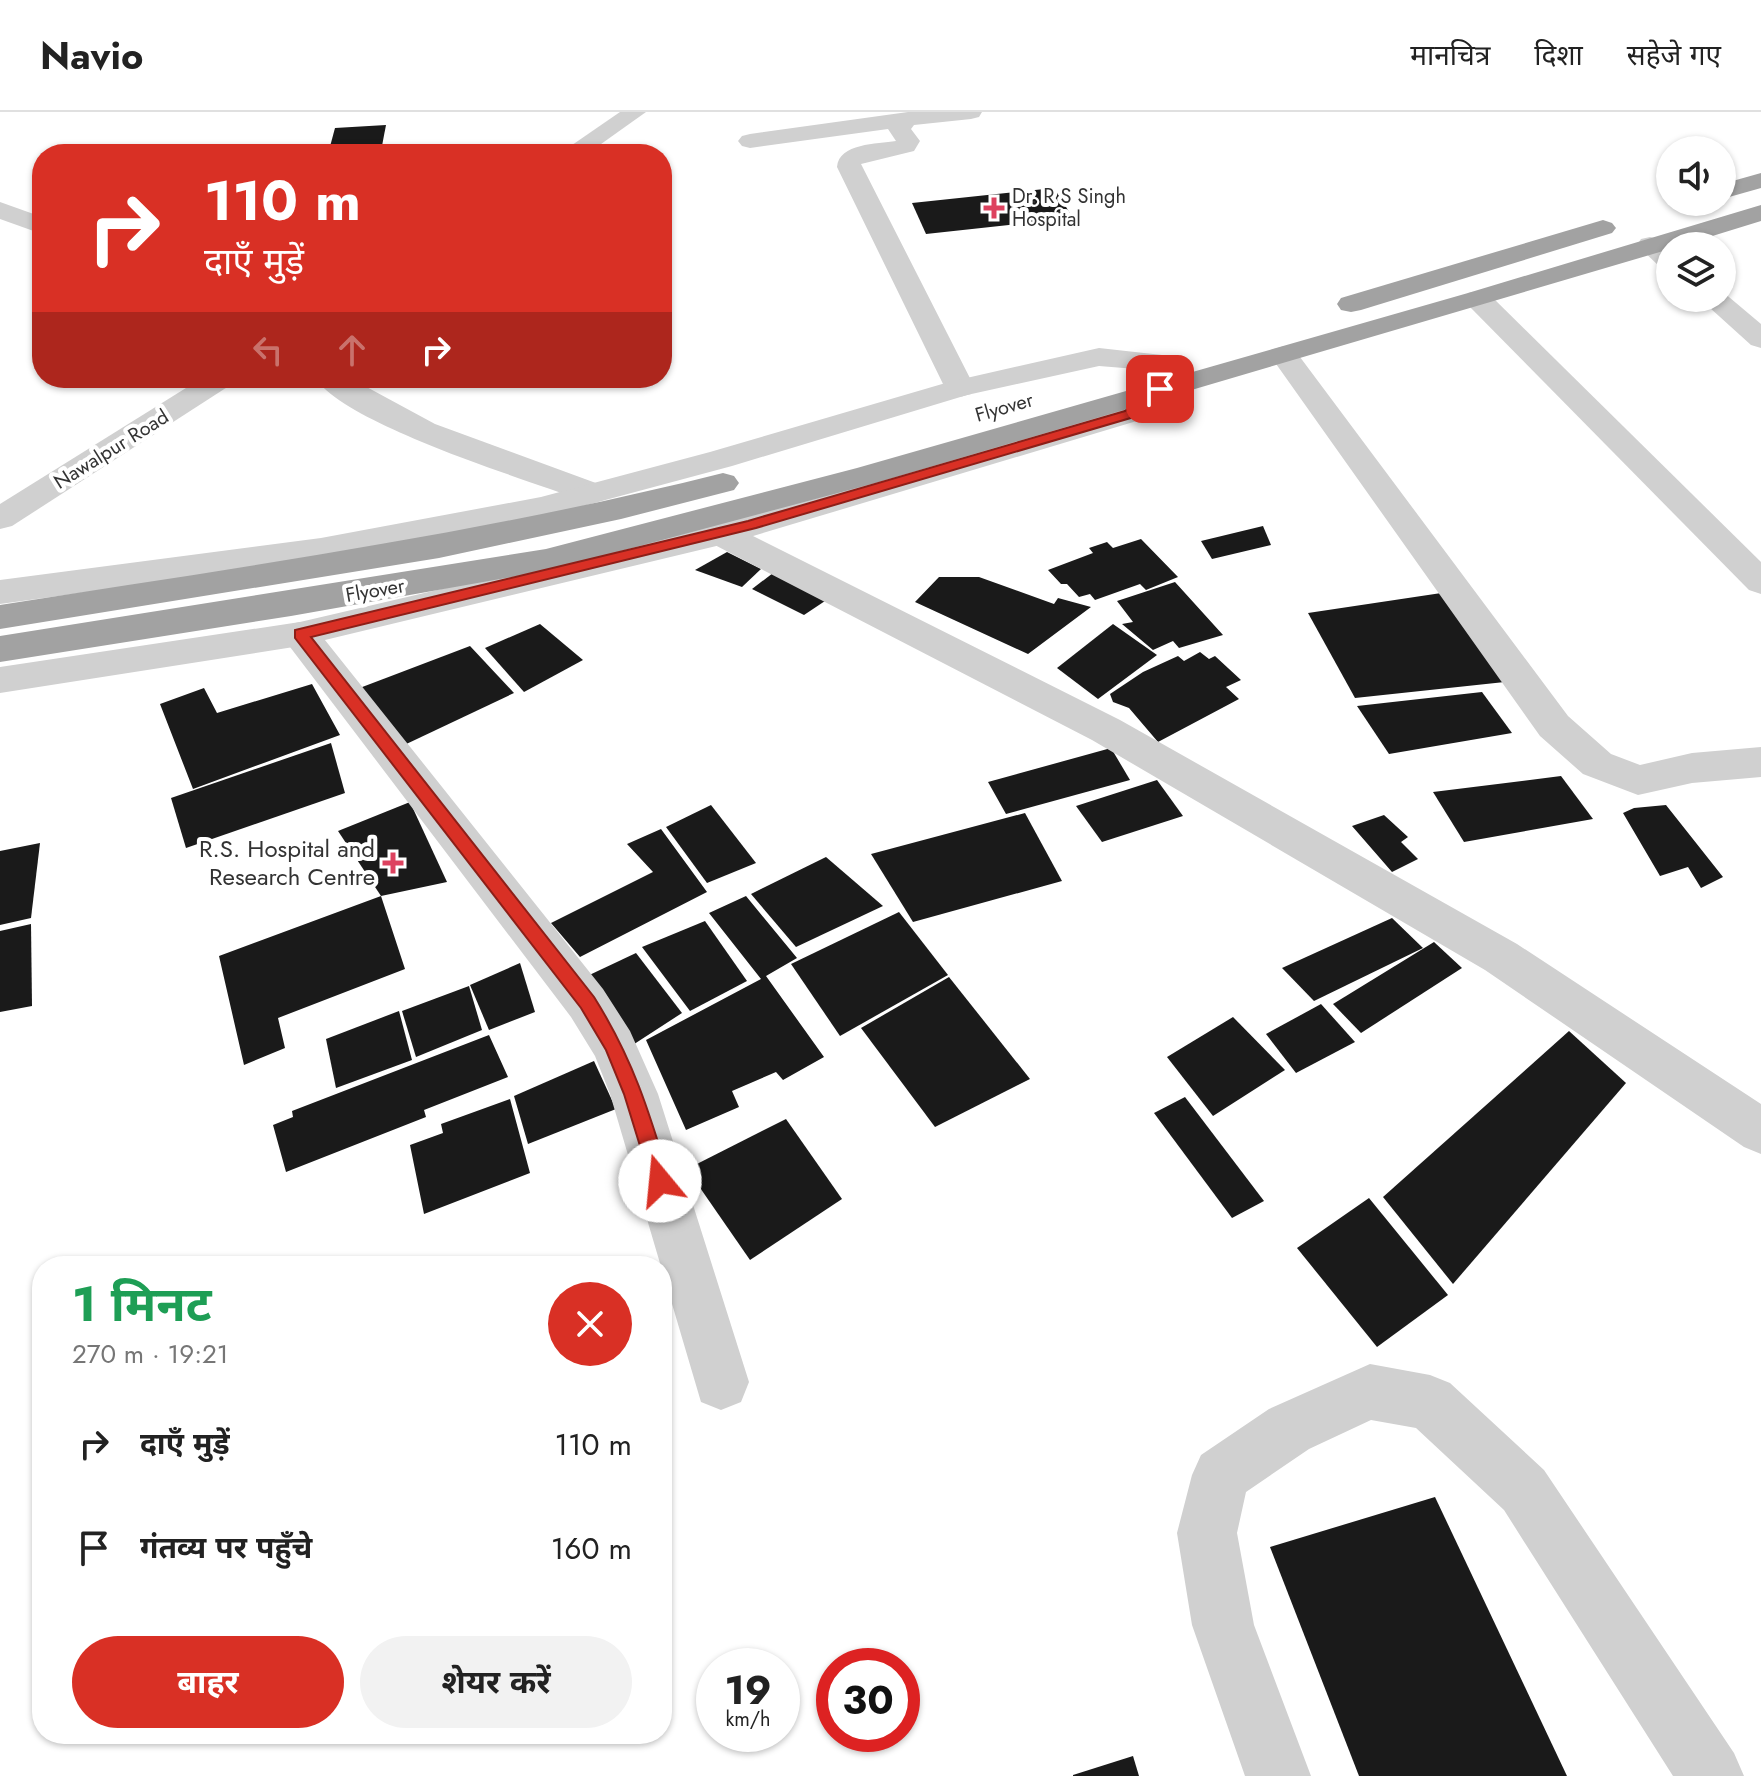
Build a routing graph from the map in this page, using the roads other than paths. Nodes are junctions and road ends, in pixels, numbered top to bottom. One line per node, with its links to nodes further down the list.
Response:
1 (635, 112): 5 (street)
2 (971, 112): 3 (street)
3 (907, 116): 4 (street); 22 (street)
4 (750, 141)
5 (586, 144)
6 (1761, 180): 7 (highway)
7 (1736, 188)
8 (0, 210): 11 (street)
9 (1761, 213): 12 (highway)
10 (1629, 220): 15 (highway)
11 (32, 222)
12 (1713, 232)
13 (1656, 254): 14 (highway)
14 (1478, 299): 18 (highway); 26 (street)
15 (1327, 312)
16 (1729, 312): 17 (street)
17 (1761, 339)
18 (1284, 355): 19 (highway); 32 (street)
19 (1171, 368): 22 (street); 25 (street); 28 (highway, Flyover); 30 (highway, Flyover)
20 (206, 388): 24 (street, Nawalpur Road)
21 (344, 388): 23 (street)
22 (960, 388): 23 (street)
23 (593, 493): 27 (street)
24 (0, 519)
25 (721, 534): 29 (street); 33 (street)
26 (1761, 582)
27 (0, 592)
28 (0, 617)
29 (300, 634): 31 (street); 34 (street)
30 (0, 649)
31 (0, 680)
32 (1761, 762)
33 (1761, 1131)
34 (721, 1382)
35 (1278, 1776): 36 (street)
36 (1711, 1776)

